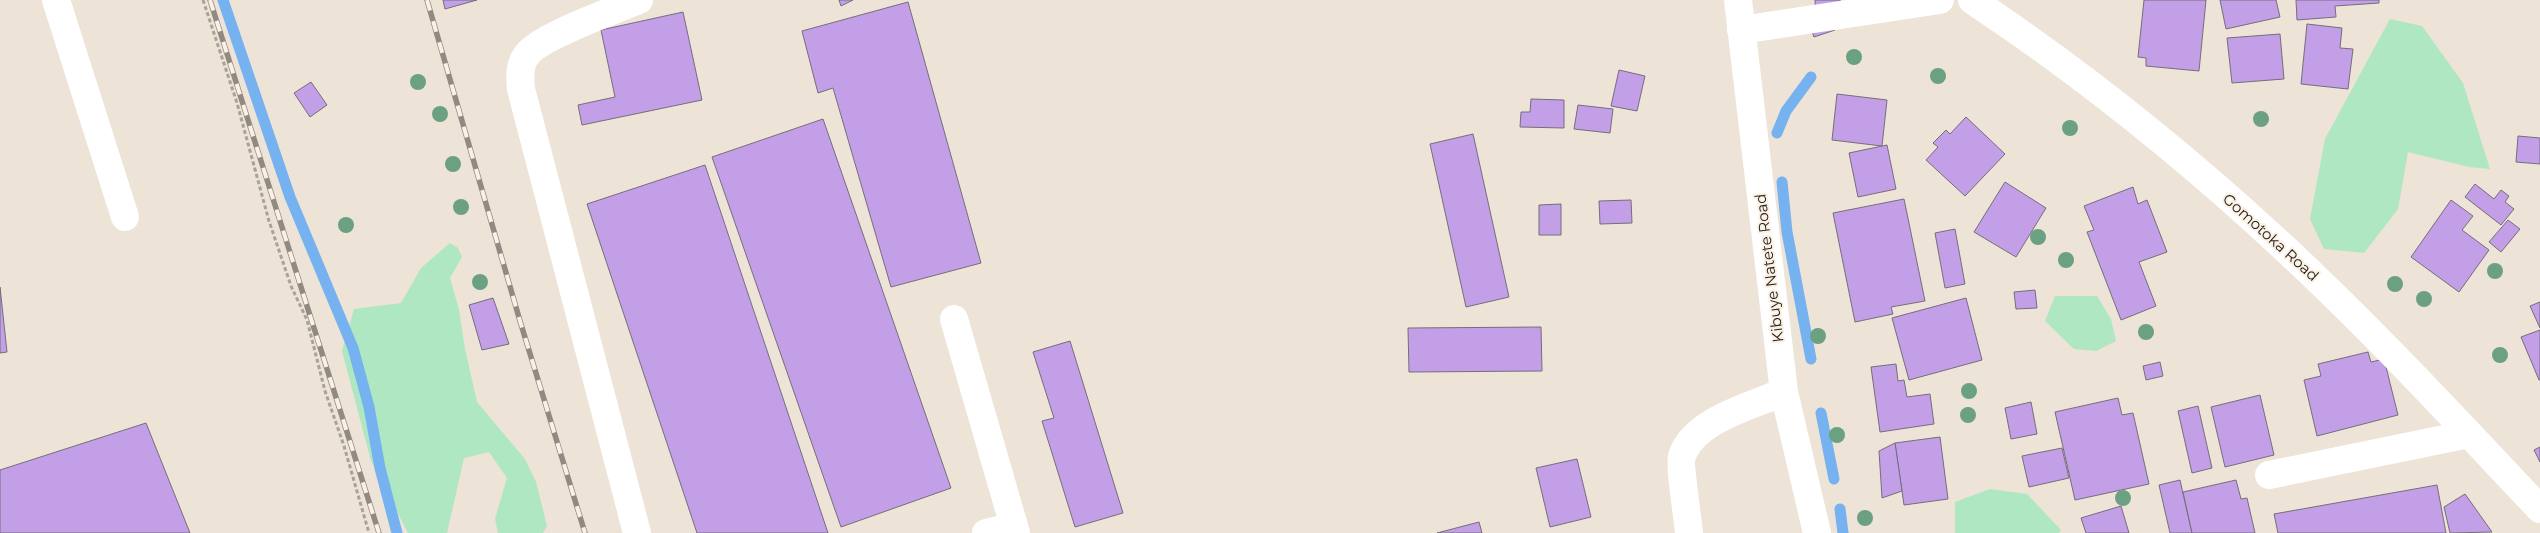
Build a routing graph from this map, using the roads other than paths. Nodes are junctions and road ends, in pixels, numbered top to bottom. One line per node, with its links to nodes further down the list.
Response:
1 (56, 0): 7 (street)
2 (639, 0): 14 (street)
3 (1738, 0): 6 (street, Kibuye Natete Road)
4 (1940, 0): 6 (street)
5 (1972, 0): 10 (street, Gomotoka Road)
6 (1741, 30): 9 (street, Kibuye Natete Road)
7 (126, 217)
8 (954, 319): 13 (street)
9 (1784, 392): 16 (street); 17 (street, Kibuye Natete Road)
10 (2469, 434): 11 (street); 12 (street, Gomotoka Road)
11 (2269, 475)
12 (2540, 509)
13 (1015, 529): 15 (street)
14 (637, 533)
15 (986, 533)
16 (1689, 533)
17 (1817, 533)

